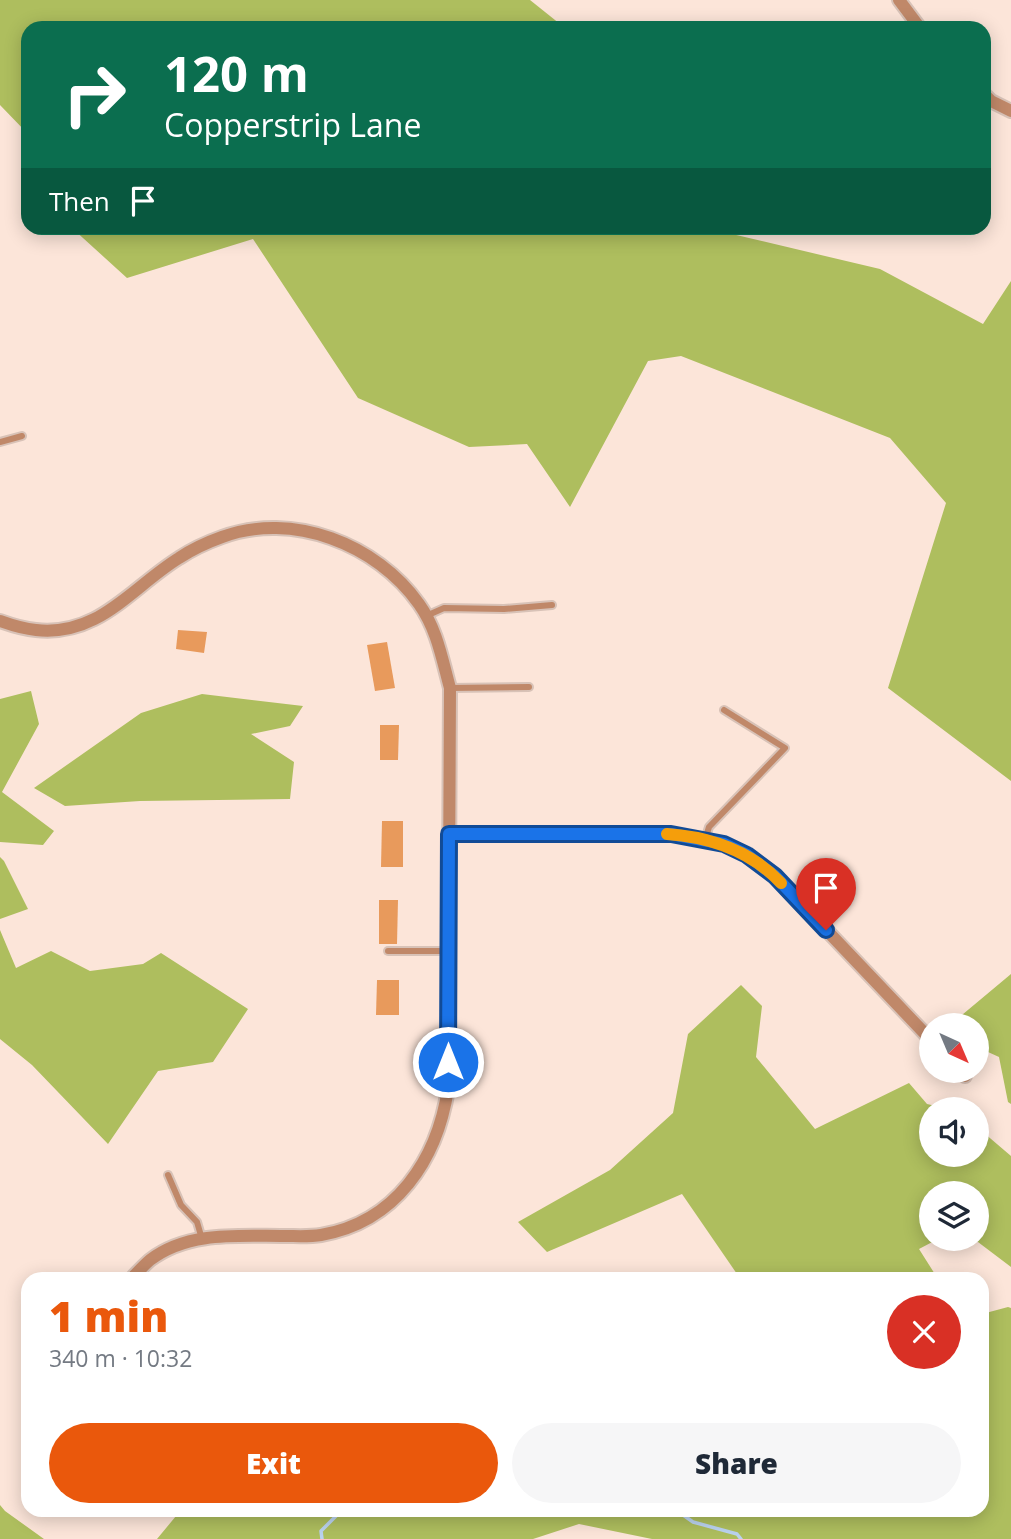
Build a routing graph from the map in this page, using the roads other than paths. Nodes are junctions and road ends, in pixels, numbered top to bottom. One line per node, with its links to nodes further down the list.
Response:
1 (899, 0): 2 (street)
2 (915, 21)
3 (991, 98): 4 (street)
4 (1011, 111)
5 (22, 436): 6 (lane)
6 (0, 442)
7 (552, 605): 8 (lane)
8 (426, 616): 9 (street); 11 (street)
9 (0, 621)
10 (529, 687): 11 (lane)
11 (450, 688): 13 (street)
12 (724, 710): 14 (lane)
13 (449, 834): 14 (street); 16 (street)
14 (705, 840): 17 (street)
15 (388, 951): 16 (lane)
16 (449, 951): 19 (street)
17 (919, 1027)
18 (168, 1175): 19 (lane)
19 (202, 1239): 20 (street)
20 (138, 1272)

